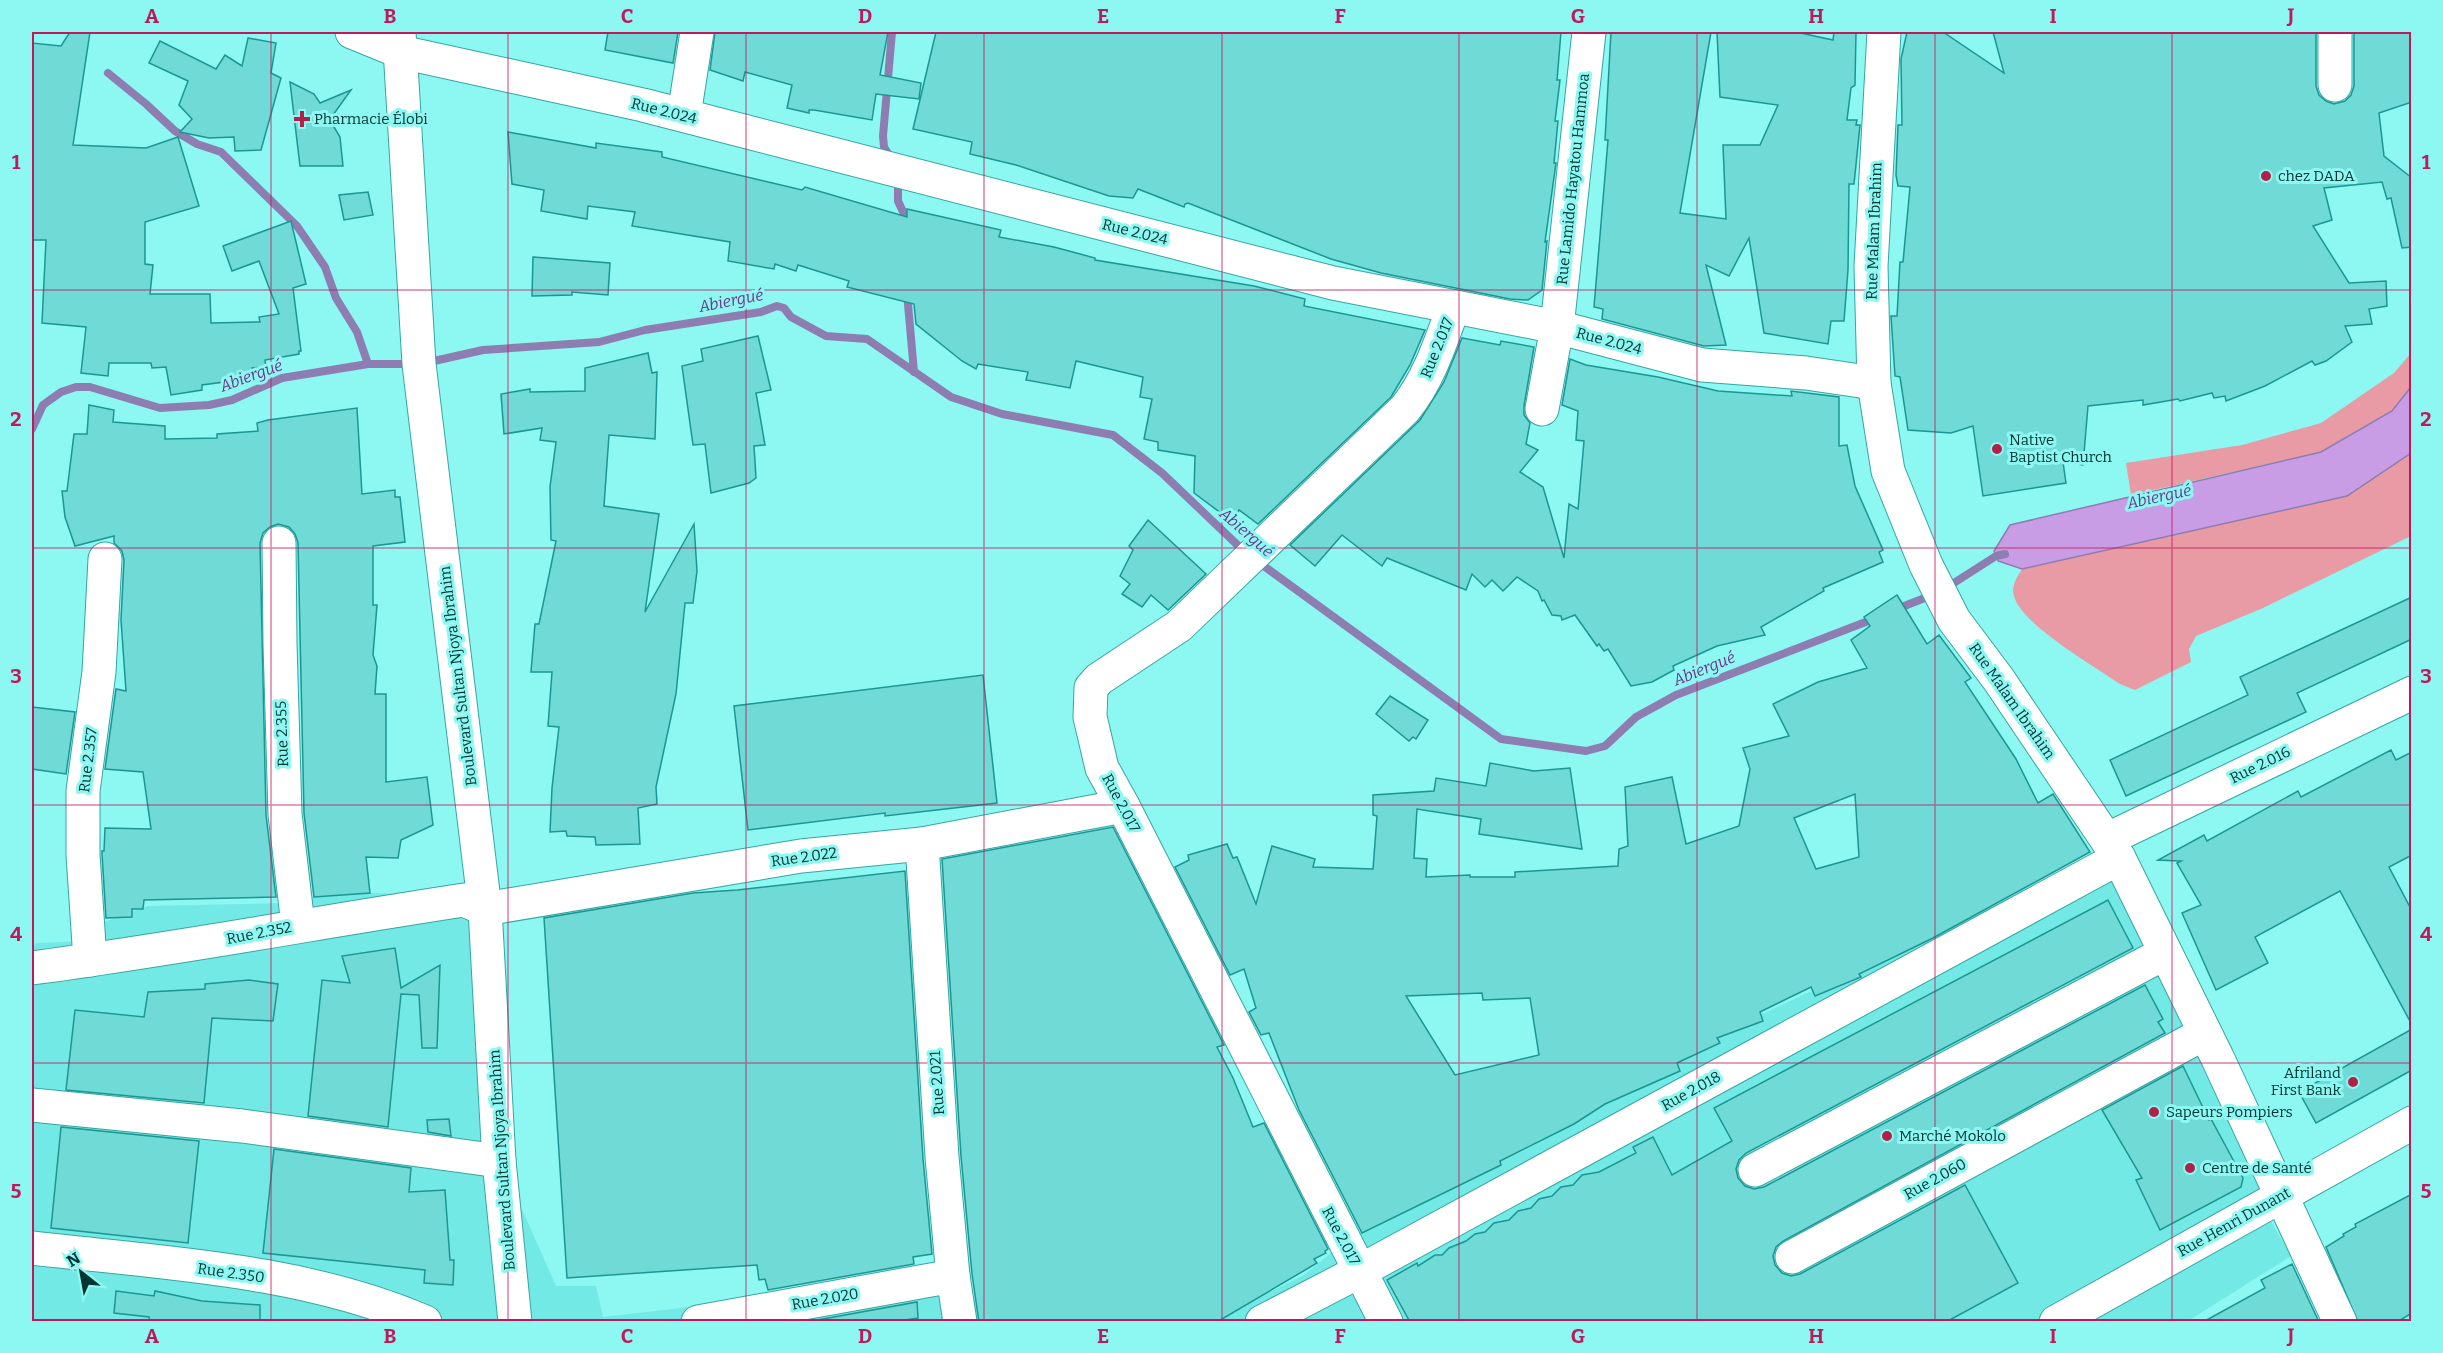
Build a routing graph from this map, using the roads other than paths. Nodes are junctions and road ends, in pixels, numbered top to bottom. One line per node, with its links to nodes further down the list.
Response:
1 (352, 32): 6 (street, Rue 2.024)
2 (697, 32): 8 (street)
3 (1589, 32): 10 (street, Rue Lamido Hayatou Hammoa)
4 (1884, 32): 11 (street, Rue Malam Ibrahim)
5 (2336, 32): 7 (street)
6 (400, 42): 8 (street, Rue 2.024); 19 (street, Boulevard Sultan Njoya Ibrahim)
7 (2335, 85)
8 (684, 115): 9 (street, Rue 2.024)
9 (1453, 308): 10 (street, Rue 2.024); 16 (street, Rue 2.017)
10 (1557, 327): 11 (street, Rue 2.024); 12 (street, Rue Lamido Hayatou Hammoa)
11 (1874, 383): 18 (street, Rue Malam Ibrahim)
12 (1542, 409)
13 (279, 543): 20 (street, Rue 2.355)
14 (105, 560): 22 (street, Rue 2.357)
15 (2412, 693): 18 (street, Rue 2.016)
16 (1123, 806): 17 (street, Rue 2.022); 32 (street, Rue 2.017)
17 (922, 844): 19 (street, Rue 2.022); 33 (street, Rue 2.021)
18 (2113, 848): 21 (street, Rue Malam Ibrahim); 32 (street, Rue 2.018)
19 (485, 909): 20 (street, Rue 2.352); 27 (street, Boulevard Sultan Njoya Ibrahim)
20 (298, 925): 22 (street, Rue 2.352)
21 (2165, 953): 24 (street, Rue Malam Ibrahim); 28 (street)
22 (90, 960): 23 (street, Rue 2.352)
23 (32, 968)
24 (2205, 1034): 29 (street, Rue Malam Ibrahim); 31 (street, Rue 2.060)
25 (32, 1105): 27 (street)
26 (2412, 1123): 29 (street, Rue Henri Dunant)
27 (500, 1161): 35 (street, Boulevard Sultan Njoya Ibrahim)
28 (1755, 1170)
29 (2282, 1194): 40 (street, Rue Henri Dunant); 41 (street, Rue Malam Ibrahim)
30 (32, 1248): 34 (street, Rue 2.350)
31 (1792, 1257)
32 (1360, 1271): 38 (street, Rue 2.018); 39 (street, Rue 2.017)
33 (953, 1276): 36 (street, Rue 2.020); 37 (street, Rue 2.021)
34 (425, 1322)
35 (515, 1322)
36 (698, 1322)
37 (960, 1322)
38 (1262, 1322)
39 (1386, 1322)
40 (2056, 1322)
41 (2340, 1322)

